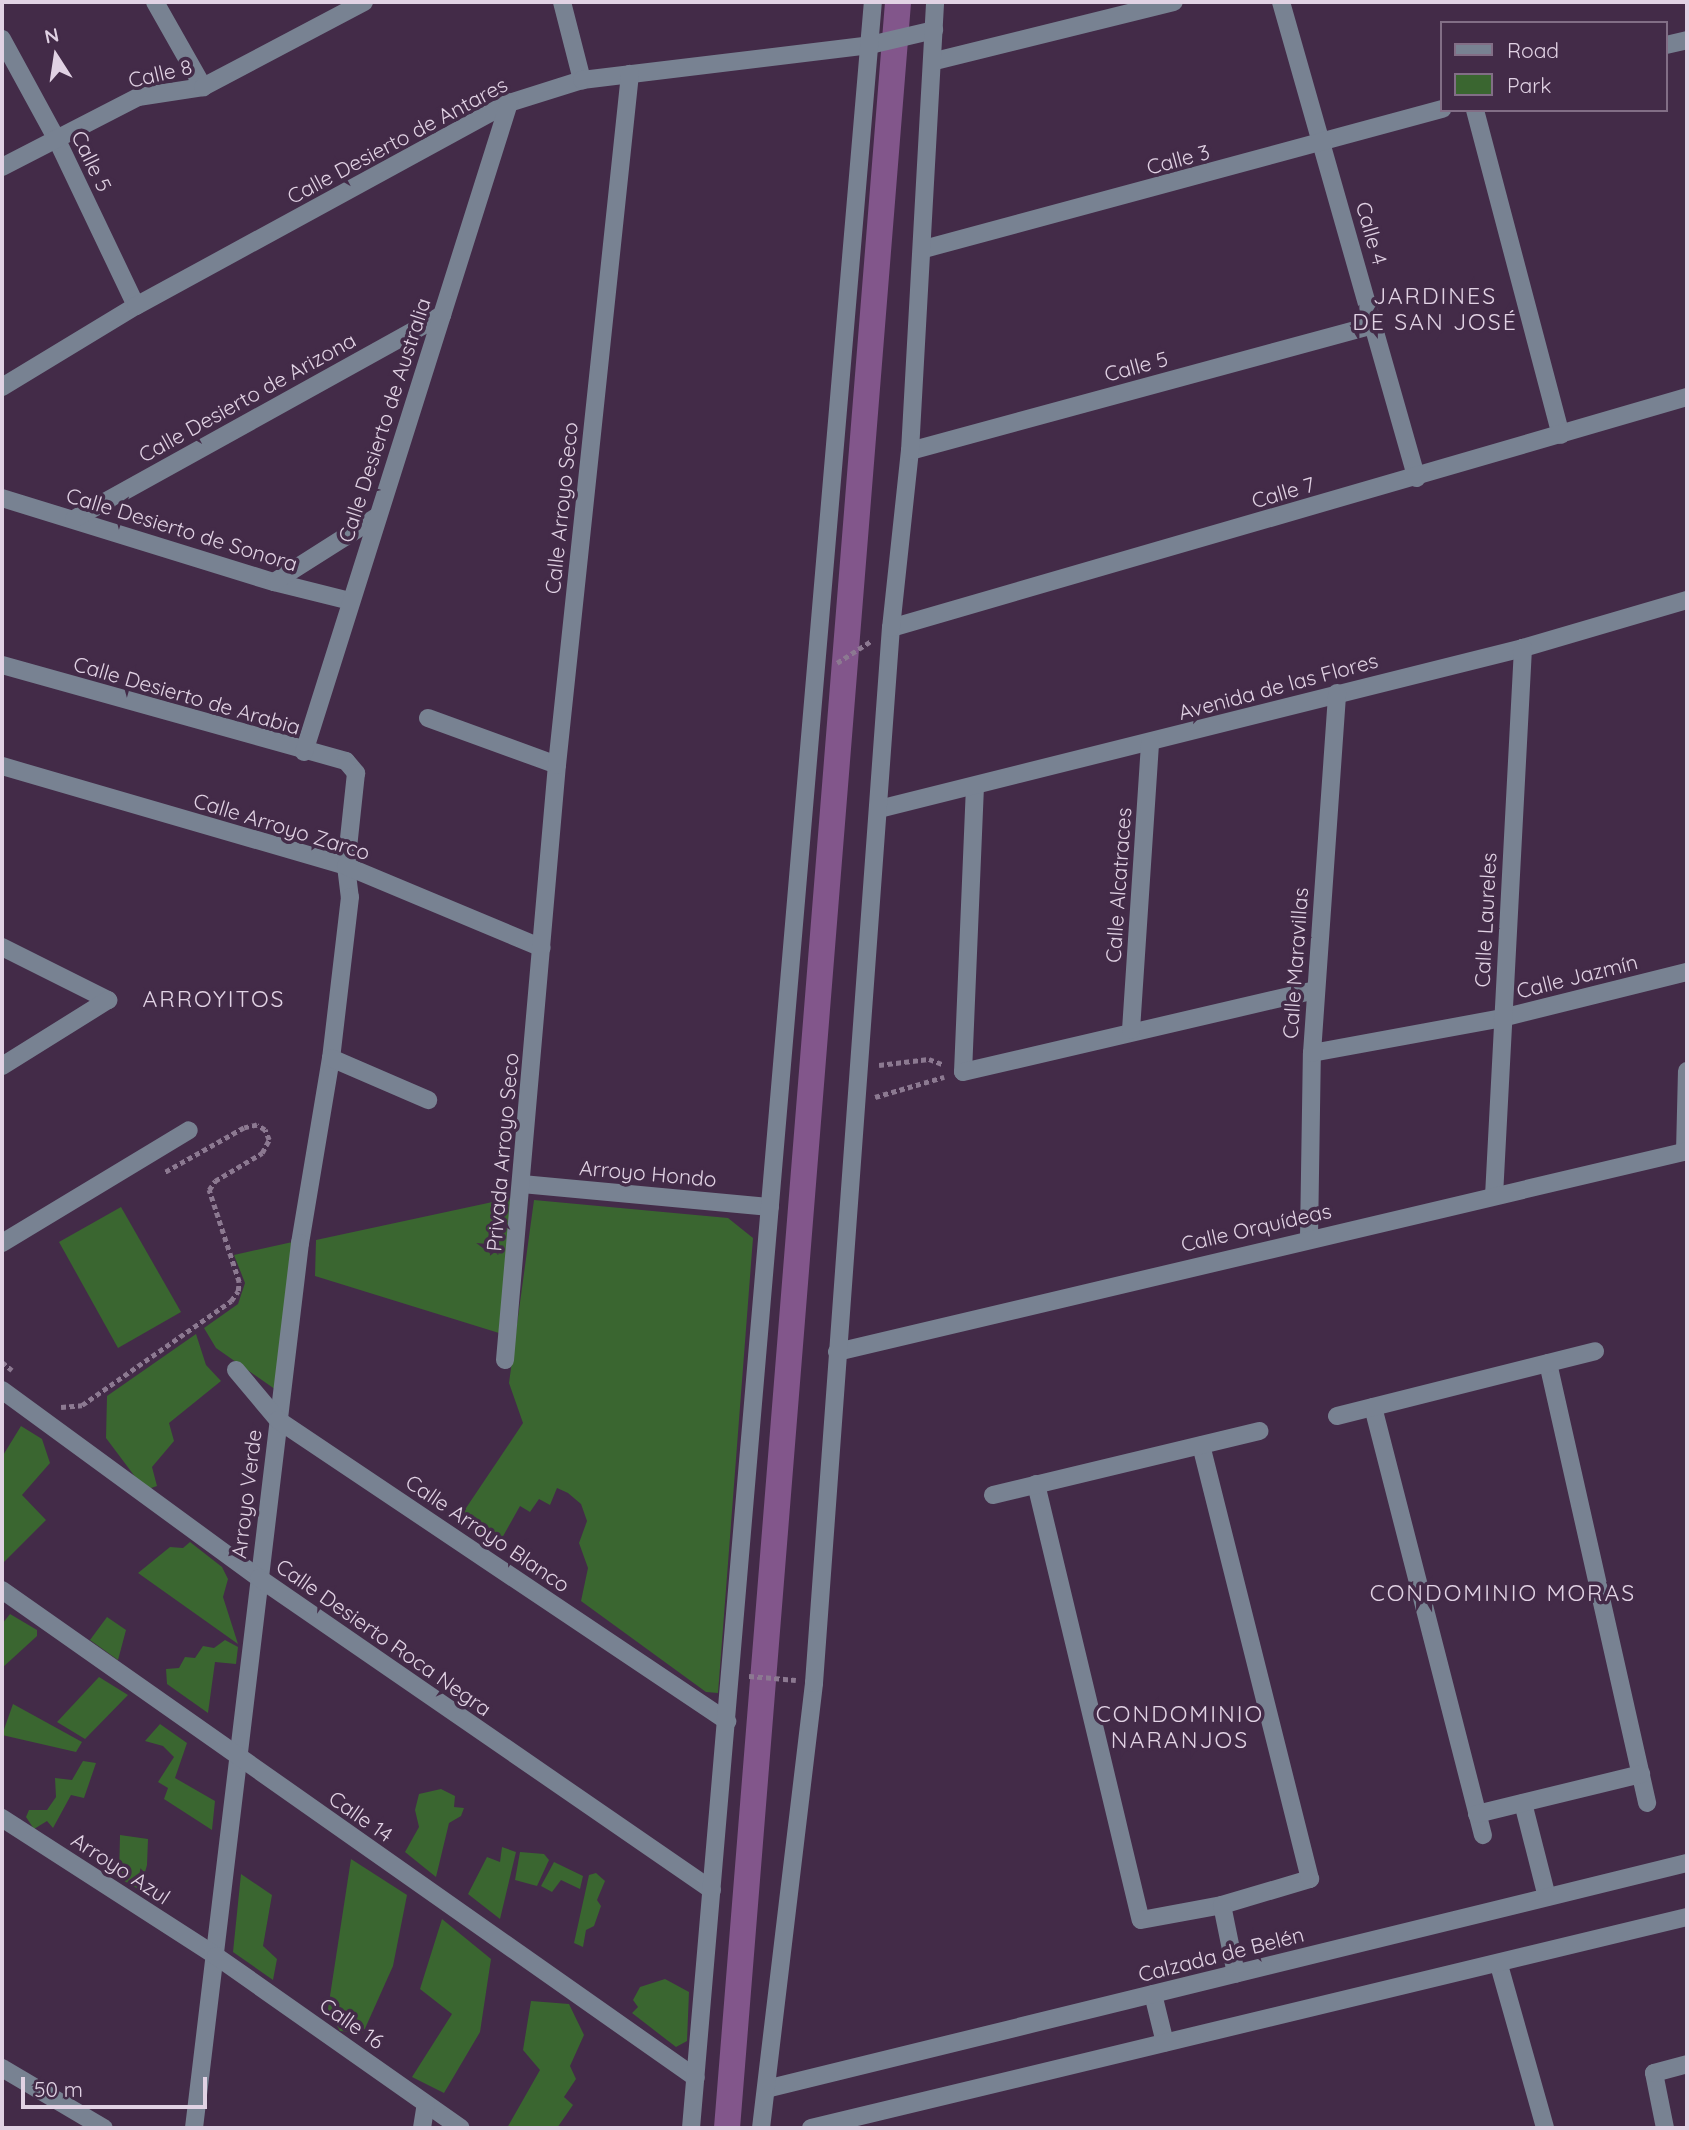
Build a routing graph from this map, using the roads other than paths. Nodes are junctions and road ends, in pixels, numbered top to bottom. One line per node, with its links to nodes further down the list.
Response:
1 (155, 2): 16 (street)
2 (364, 2): 16 (street, Calle 8)
3 (562, 2): 15 (street)
4 (873, 2): 11 (street)
5 (935, 2): 8 (street)
6 (1174, 2): 13 (street)
7 (1281, 2): 21 (street, Calle 4)
8 (931, 31): 11 (street, Calle Desierto de Antares); 13 (street)
9 (2, 39): 20 (street, Calle 5)
10 (1687, 40): 12 (street)
11 (872, 44): 14 (street, Calle Desierto de Antares); 66 (street)
12 (1668, 45)
13 (935, 61): 23 (street)
14 (630, 74): 15 (street, Calle Desierto de Antares); 45 (street, Calle Arroyo Seco)
15 (582, 80): 17 (street, Calle Desierto de Antares)
16 (203, 87): 20 (street, Calle 8)
17 (509, 103): 24 (street, Calle Desierto de Antares); 25 (street, Calle Desierto de Australia)
18 (1440, 110): 21 (street, Calle 3)
19 (1476, 112): 29 (street)
20 (56, 138): 22 (street, Calle 8); 24 (street, Calle 5)
21 (1323, 144): 23 (street, Calle 3); 26 (street, Calle 4)
22 (2, 167)
23 (924, 249): 30 (street)
24 (136, 306): 27 (street, Calle Desierto de Antares)
25 (442, 315): 33 (street, Calle Desierto de Australia); 34 (street, Calle Desierto de Arizona)
26 (1374, 326): 30 (street, Calle 5); 31 (street, Calle 4)
27 (2, 387)
28 (1687, 397): 29 (street, Calle 7)
29 (1561, 435): 31 (street, Calle 7)
30 (910, 451): 38 (street)
31 (1417, 478): 38 (street, Calle 7)
32 (2, 498): 34 (street, Calle Desierto de Sonora)
33 (378, 516): 35 (street); 37 (street, Calle Desierto de Australia)
34 (74, 519): 35 (street, Calle Desierto de Sonora)
35 (274, 582): 37 (street, Calle Desierto de Sonora)
36 (1687, 600): 39 (street, Avenida de las Flores)
37 (350, 601): 44 (street, Calle Desierto de Australia)
38 (887, 631): 49 (street)
39 (1523, 648): 41 (street, Avenida de las Flores); 55 (street, Calle Laureles)
40 (2, 665): 44 (street, Calle Desierto de Arabia)
41 (1337, 693): 43 (street, Avenida de las Flores); 54 (street, Calle Maravillas)
42 (428, 718): 45 (street)
43 (1150, 743): 48 (street, Avenida de las Flores); 56 (street, Calle Alcatraces)
44 (304, 752): 47 (street, Calle Desierto de Arabia)
45 (557, 765): 52 (street, Calle Arroyo Seco)
46 (2, 766): 50 (street, Calle Arroyo Zarco)
47 (356, 773): 50 (street, Arroyo Verde)
48 (975, 786): 49 (street, Avenida de las Flores); 56 (street)
49 (878, 809): 69 (street)
50 (346, 866): 52 (street, Calle Arroyo Zarco); 58 (street, Arroyo Verde)
51 (2, 947): 59 (street)
52 (542, 948): 64 (street, Privada Arroyo Seco)
53 (1687, 972): 55 (street, Calle Jazmín)
54 (1316, 990): 56 (street); 57 (street, Calle Maravillas)
55 (1502, 1018): 57 (street, Calle Jazmín); 65 (street, Calle Laureles)
56 (1131, 1030)
57 (1312, 1053): 67 (street, Calle Maravillas)
58 (331, 1058): 61 (street); 77 (street, Arroyo Verde)
59 (2, 1066)
60 (1687, 1071): 63 (street)
61 (428, 1100)
62 (189, 1130): 68 (street)
63 (1686, 1151): 65 (street, Calle Orquídeas)
64 (522, 1184): 66 (street, Arroyo Hondo); 71 (street, Privada Arroyo Seco)
65 (1494, 1195): 67 (street, Calle Orquídeas)
66 (770, 1207): 84 (street)
67 (1309, 1237): 69 (street, Calle Orquídeas)
68 (2, 1243)
69 (836, 1352): 105 (street)
70 (1595, 1352): 72 (street)
71 (505, 1360)
72 (1548, 1363): 75 (street); 86 (street)
73 (236, 1370): 77 (street, Calle Arroyo Blanco)
74 (2, 1390): 82 (street, Calle Desierto Roca Negra)
75 (1373, 1407): 76 (street); 89 (street)
76 (1337, 1416)
77 (278, 1420): 82 (street, Arroyo Verde); 84 (street, Calle Arroyo Blanco)
78 (1259, 1431): 79 (street)
79 (1201, 1445): 80 (street); 95 (street)
80 (1036, 1484): 81 (street); 95 (street)
81 (993, 1495)
82 (259, 1578): 85 (street, Arroyo Verde); 93 (street, Calle Desierto Roca Negra)
83 (2, 1590): 85 (street, Calle 14)
84 (727, 1721): 93 (street)
85 (241, 1760): 97 (street, Arroyo Verde); 104 (street, Calle 14)
86 (1641, 1773): 87 (street); 88 (street)
87 (1523, 1803): 89 (street); 94 (street)
88 (1647, 1803)
89 (1477, 1814): 91 (street)
90 (2, 1818): 97 (street, Arroyo Azul)
91 (1483, 1835)
92 (1687, 1863): 94 (street, Calzada de Belén)
93 (712, 1890): 104 (street)
94 (1547, 1898): 99 (street, Calzada de Belén)
95 (1222, 1905): 99 (street)
96 (1687, 1917): 98 (street)
97 (216, 1956): 106 (street, Calle 16); 108 (street, Arroyo Verde)
98 (1499, 1965): 101 (street); 114 (street)
99 (1236, 1974): 100 (street, Calzada de Belén)
100 (1153, 1994): 101 (street); 105 (street, Calzada de Belén)
101 (1165, 2043): 113 (street)
102 (1687, 2064): 115 (street)
103 (2, 2068): 107 (street)
104 (696, 2078): 111 (street)
105 (766, 2089): 112 (street)
106 (426, 2104): 109 (street); 110 (street, Calle 16)
107 (104, 2128)
108 (194, 2128)
109 (422, 2128)
110 (461, 2128)
111 (691, 2128)
112 (761, 2128)
113 (811, 2128)
114 (1545, 2128)
115 (1665, 2128)

